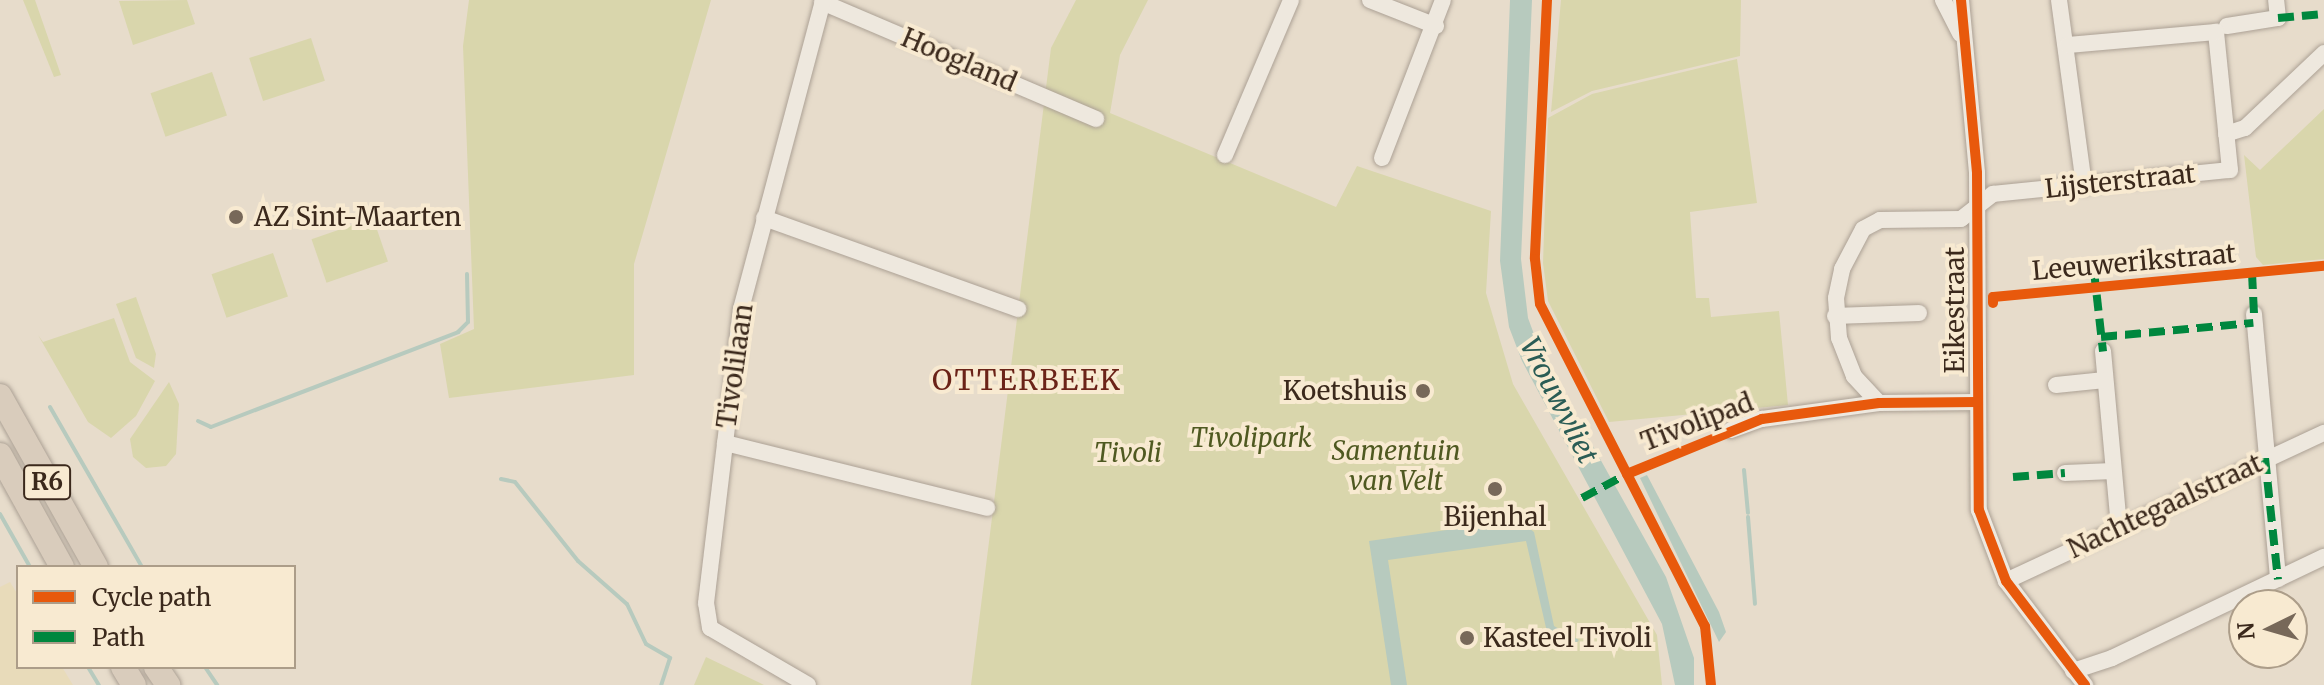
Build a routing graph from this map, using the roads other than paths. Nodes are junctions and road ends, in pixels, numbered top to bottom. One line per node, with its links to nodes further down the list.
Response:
1 (1291, 0): 16 (street)
2 (1370, 0): 9 (street)
3 (1443, 0): 9 (street)
4 (1943, 0): 12 (street, Eikestraat)
5 (1961, 0): 12 (street, Eikestraat)
6 (2059, 0): 11 (street)
7 (2276, 0): 10 (street)
8 (822, 1): 14 (street, Hoogland); 20 (street, Tivolilaan)
9 (1436, 26): 17 (street)
10 (2221, 29): 11 (street); 15 (street, Lijsterstraat)
11 (2068, 45): 18 (street)
12 (1967, 47): 19 (street, Eikestraat)
13 (2324, 53): 15 (street)
14 (1096, 119)
15 (2226, 134): 18 (street, Lijsterstraat)
16 (1225, 155)
17 (1382, 158)
18 (2084, 186): 19 (street, Lijsterstraat)
19 (1977, 204): 24 (street, Lijsterstraat); 29 (street, Eikestraat)
20 (764, 218): 21 (street); 33 (street, Tivolilaan)
21 (1018, 309)
22 (1919, 313): 24 (street)
23 (2254, 314): 35 (street)
24 (1835, 316): 30 (street)
25 (2103, 351): 26 (street)
26 (2105, 380): 27 (street); 36 (street)
27 (2056, 385)
28 (0, 396): 42 (highway, R6)
29 (1977, 402): 30 (street, Tivolipad); 44 (street, Eikestraat)
30 (1879, 403): 31 (street, Tivolipad)
31 (1731, 430)
32 (2324, 433): 35 (street, Nachtegaalstraat)
33 (725, 443): 38 (street); 46 (street, Tivolilaan)
34 (0, 455): 41 (highway, R6)
35 (2265, 458): 39 (street, Nachtegaalstraat); 43 (street)
36 (2113, 471): 37 (street); 39 (street)
37 (2065, 473)
38 (987, 508)
39 (2119, 526): 44 (street, Nachtegaalstraat)
40 (2324, 557): 43 (street)
41 (61, 565)
42 (95, 565)
43 (2278, 579): 45 (street)
44 (2006, 581): 45 (street, Eikestraat)
45 (2073, 671): 47 (street, Eikestraat)
46 (808, 685)
47 (2085, 685)

